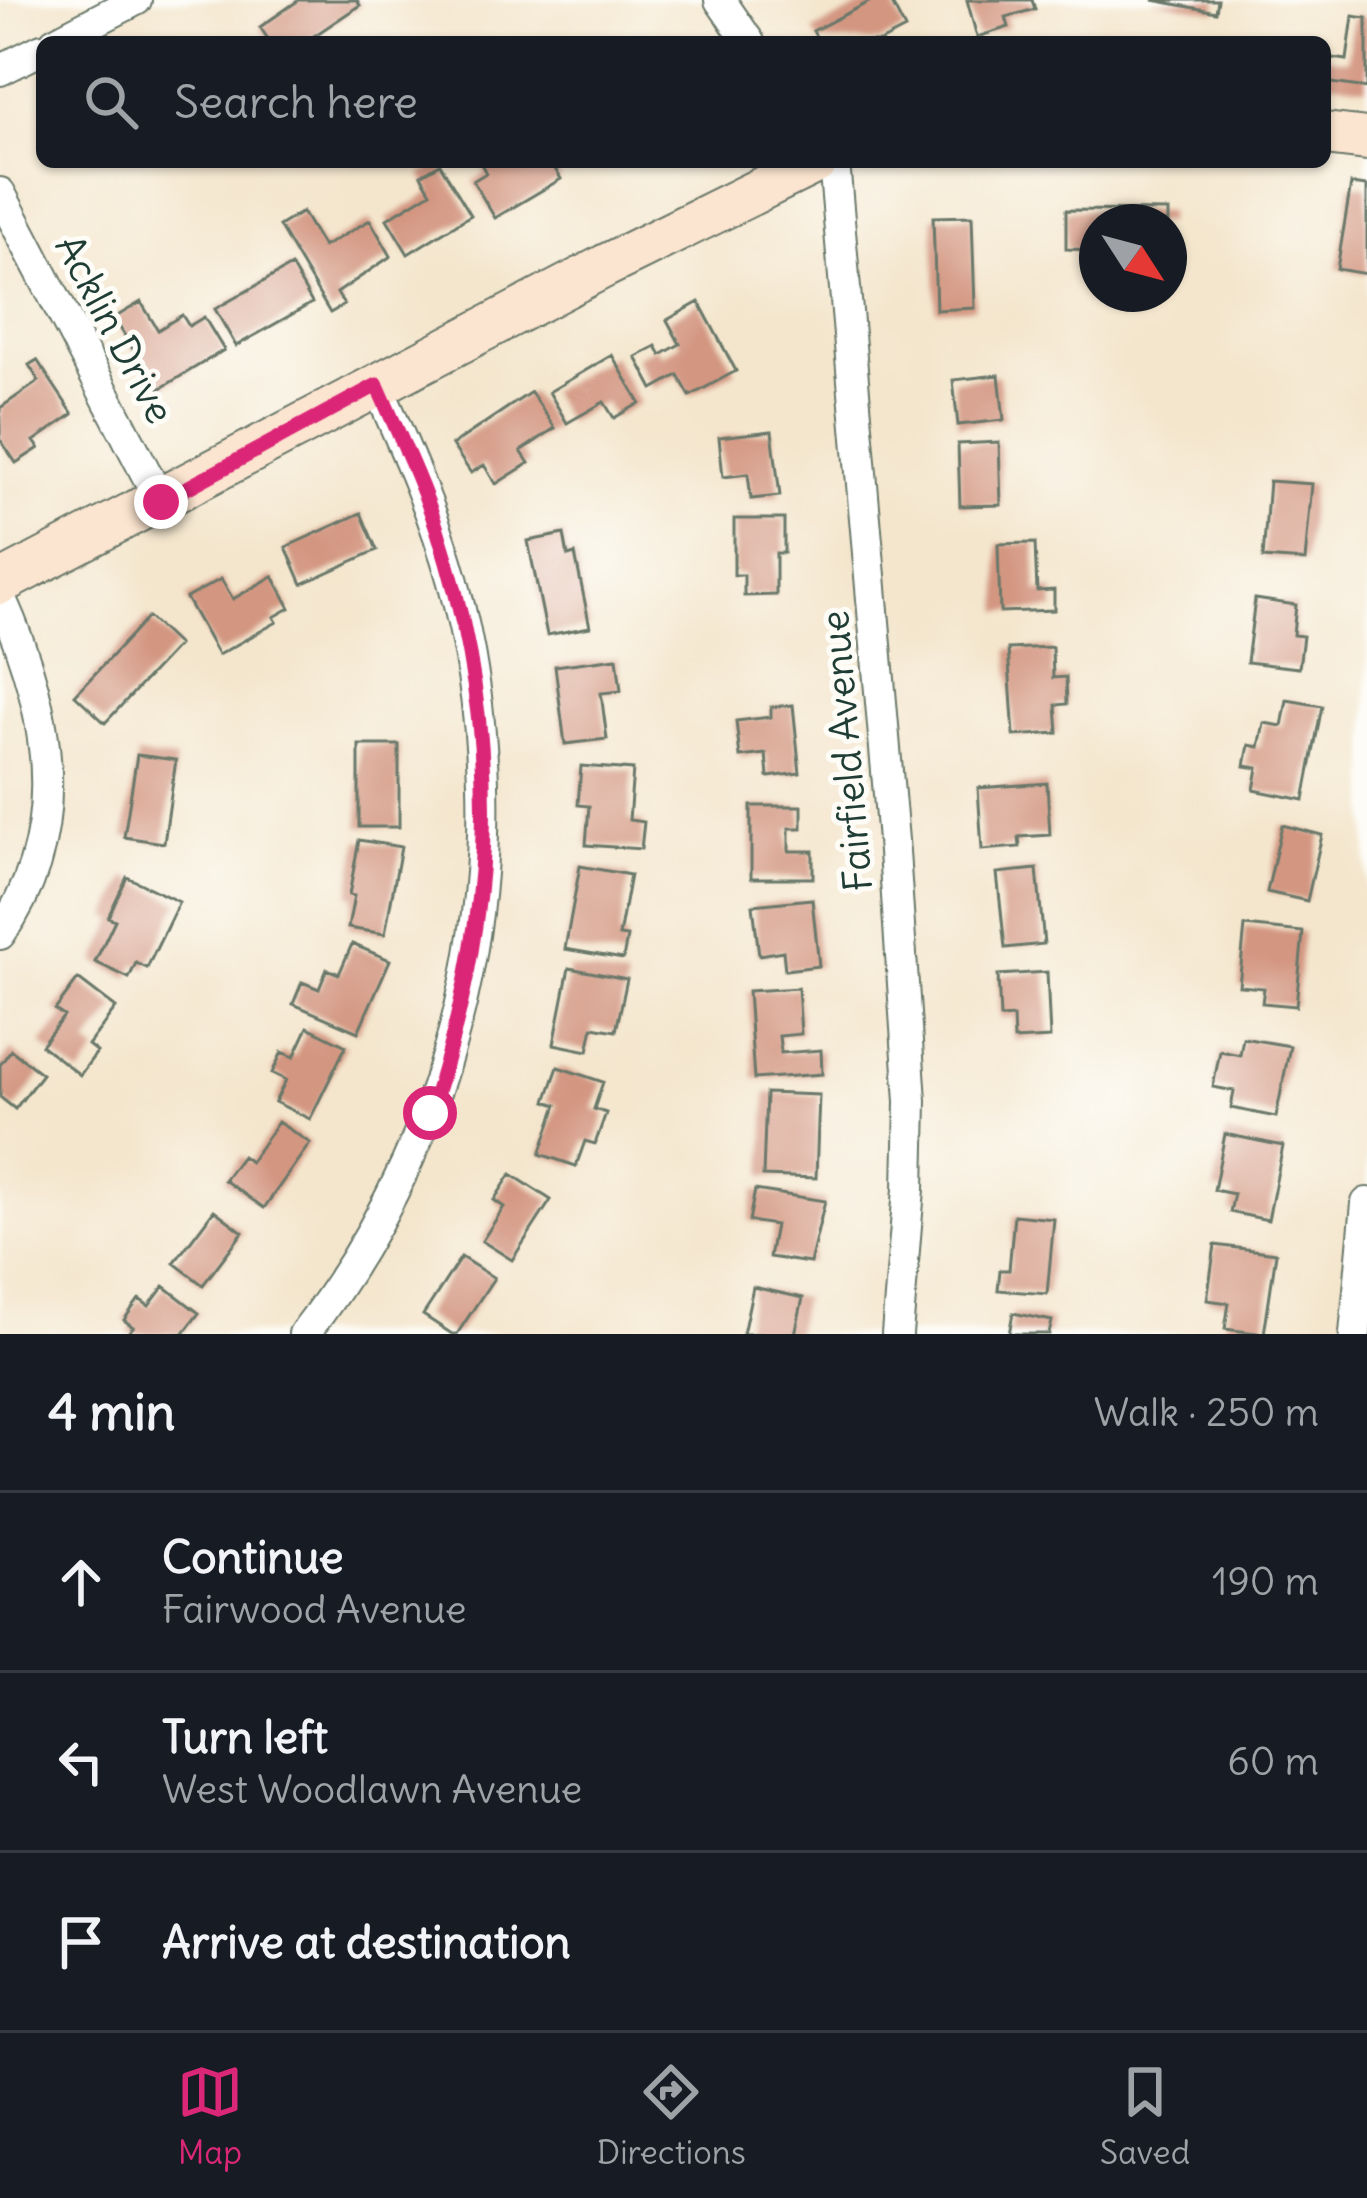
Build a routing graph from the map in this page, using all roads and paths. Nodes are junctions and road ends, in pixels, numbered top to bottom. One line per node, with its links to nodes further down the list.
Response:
1 (136, 0): 3 (street)
2 (720, 0): 4 (street)
3 (67, 36)
4 (745, 36)
5 (36, 52): 6 (street)
6 (0, 70)
7 (1331, 135): 8 (street)
8 (1367, 139)
9 (803, 168): 12 (street)
10 (835, 168): 19 (street, Fairfield Avenue)
11 (0, 193): 13 (street, Acklin Drive)
12 (377, 385): 13 (street); 18 (street)
13 (161, 502): 14 (street)
14 (0, 583)
15 (0, 597): 16 (street)
16 (0, 934)
17 (1367, 1203): 20 (street)
18 (304, 1334)
19 (897, 1334)
20 (1355, 1334)

